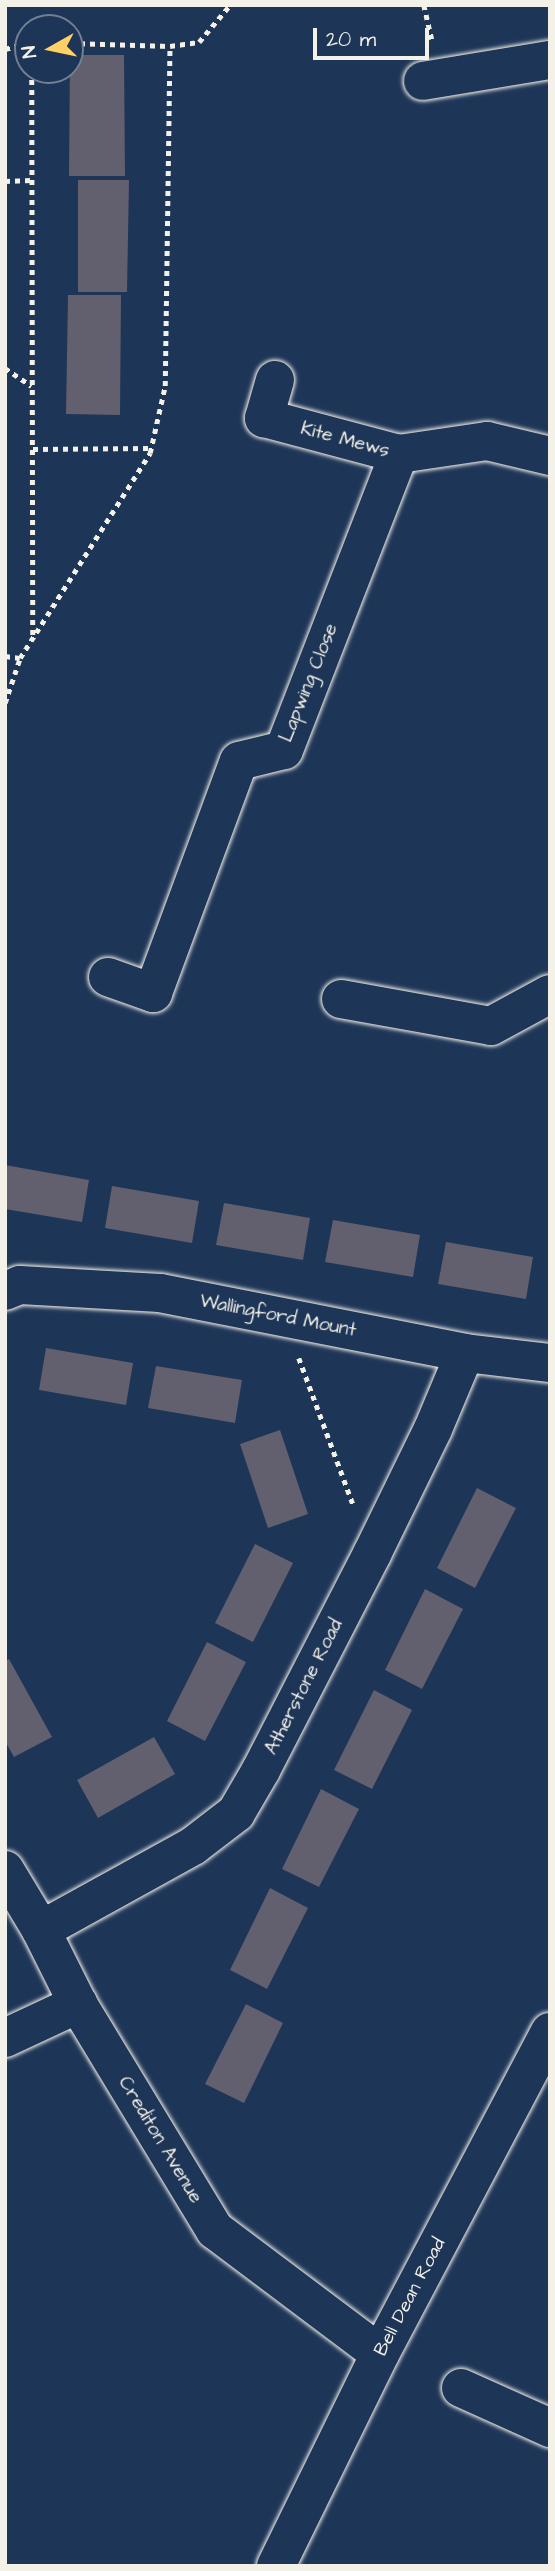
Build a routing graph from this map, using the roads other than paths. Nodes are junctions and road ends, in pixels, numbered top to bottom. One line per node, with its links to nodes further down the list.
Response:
1 (550, 60): 2 (street)
2 (423, 81)
3 (275, 380): 4 (street, Kite Mews)
4 (399, 454): 5 (street, Kite Mews); 6 (street, Lapwing Close)
5 (550, 456)
6 (108, 977)
7 (550, 994): 8 (street)
8 (341, 999)
9 (5, 1291): 10 (street, Wallingford Mount)
10 (465, 1353): 11 (street, Wallingford Mount); 13 (street, Atherstone Road)
11 (550, 1363)
12 (5, 1870): 13 (street, Crediton Avenue)
13 (41, 1930): 14 (street, Crediton Avenue)
14 (78, 2004): 16 (street); 17 (street, Crediton Avenue)
15 (550, 2032): 17 (street, Bell Dean Road)
16 (5, 2038)
17 (380, 2354): 20 (street, Bell Dean Road)
18 (461, 2388): 19 (street)
19 (550, 2428)
20 (276, 2566)

